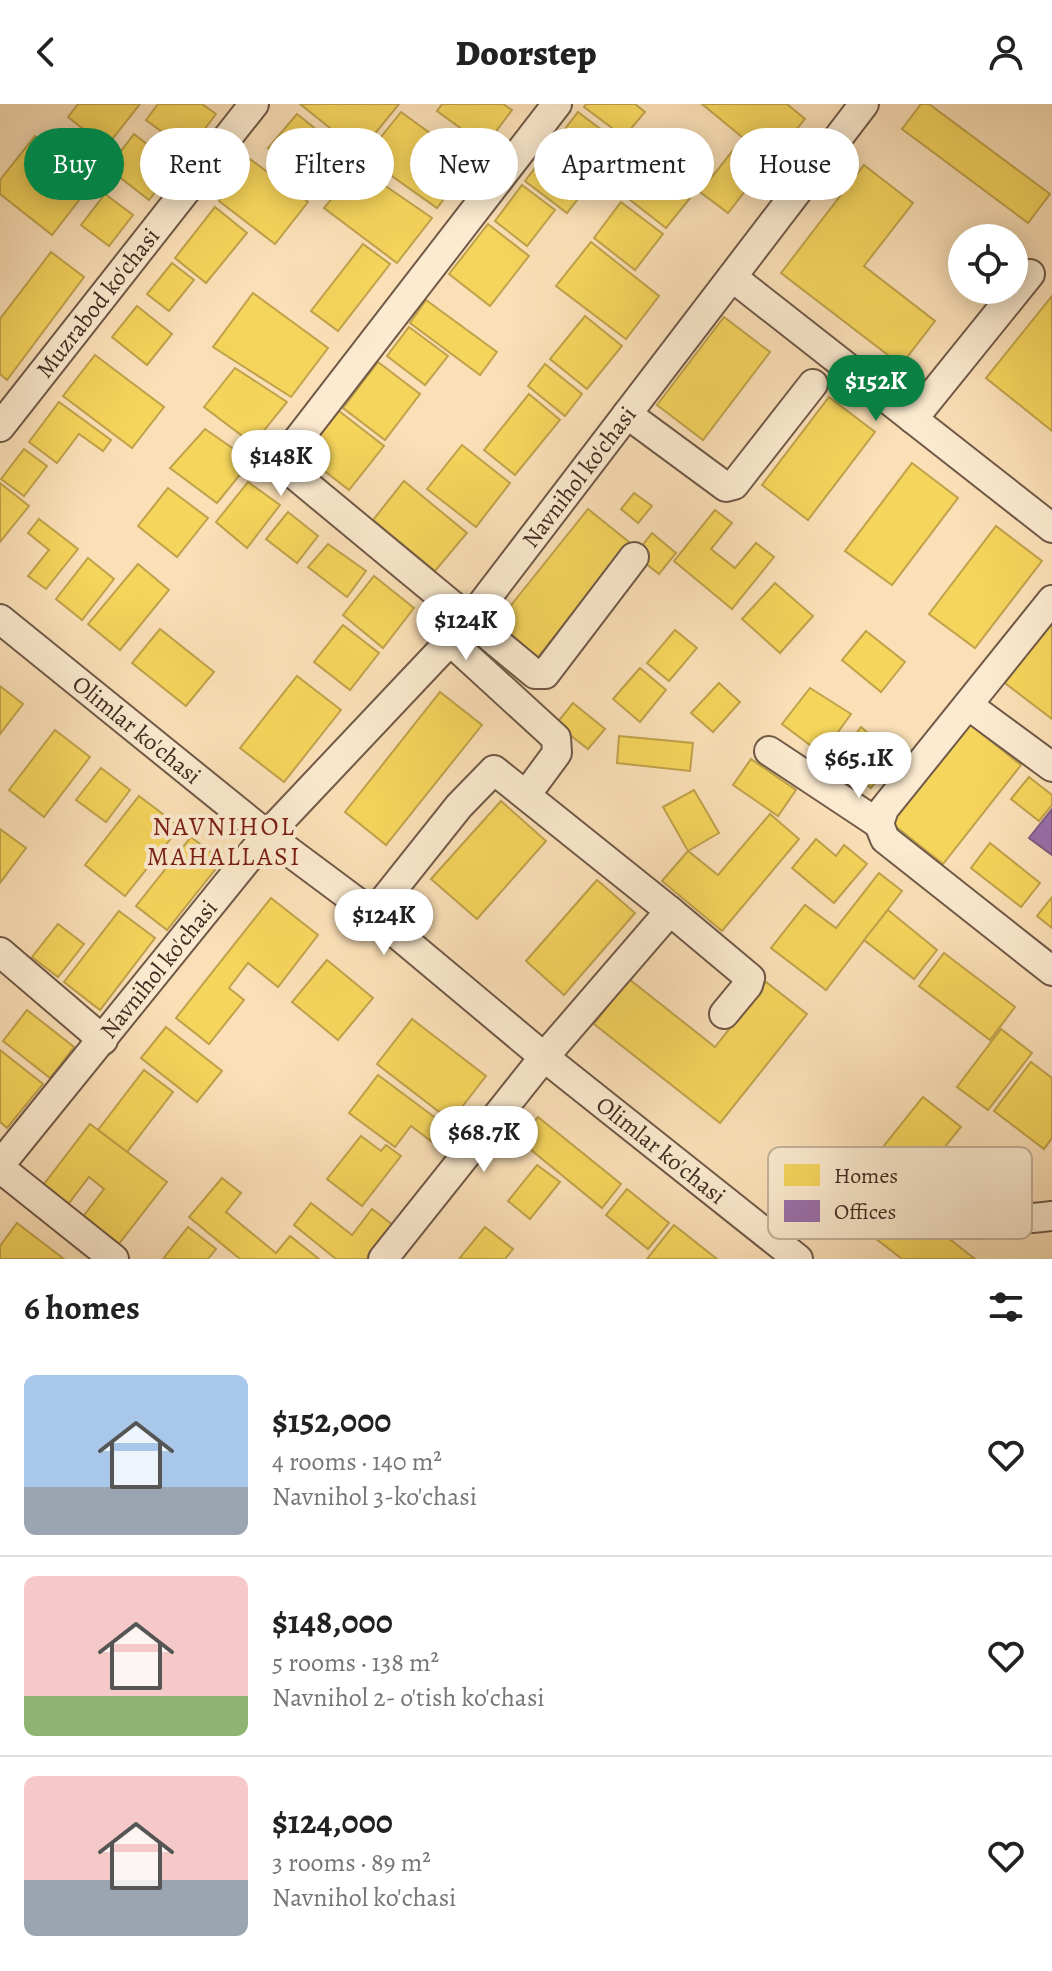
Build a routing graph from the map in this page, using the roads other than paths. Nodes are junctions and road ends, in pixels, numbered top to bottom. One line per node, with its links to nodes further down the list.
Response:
1 (254, 104): 9 (street, Muzrabod ko'chasi)
2 (557, 104): 14 (street)
3 (864, 104): 5 (street, Navnihol ko'chasi)
4 (1030, 274): 8 (street)
5 (732, 277): 7 (street, Navnihol ko'chasi); 8 (street)
6 (813, 384): 7 (street)
7 (627, 414): 14 (street, Navnihol ko'chasi)
8 (913, 419): 10 (street)
9 (0, 427)
10 (1052, 528)
11 (634, 557): 14 (street)
12 (1052, 600): 15 (street)
13 (0, 619): 20 (street, Olimlar ko'chasi)
14 (460, 631): 18 (street); 20 (street, Navnihol ko'chasi)
15 (968, 705): 17 (street); 19 (street)
16 (769, 751): 19 (street)
17 (1052, 767)
18 (526, 795): 21 (street); 22 (street)
19 (879, 824): 24 (street)
20 (267, 835): 22 (street, Olimlar ko'chasi); 26 (street, Navnihol ko'chasi)
21 (670, 911): 25 (street); 27 (street)
22 (373, 914): 27 (street, Olimlar ko'chasi)
23 (0, 952): 26 (street)
24 (1052, 971)
25 (724, 1014)
26 (103, 1040): 28 (street, Navnihol ko'chasi)
27 (544, 1057): 31 (street, Olimlar ko'chasi); 34 (street)
28 (0, 1166): 33 (street)
29 (1052, 1216): 30 (street)
30 (1032, 1217)
31 (768, 1235)
32 (773, 1239): 35 (street, Olimlar ko'chasi)
33 (114, 1259)
34 (383, 1259)
35 (798, 1259)

